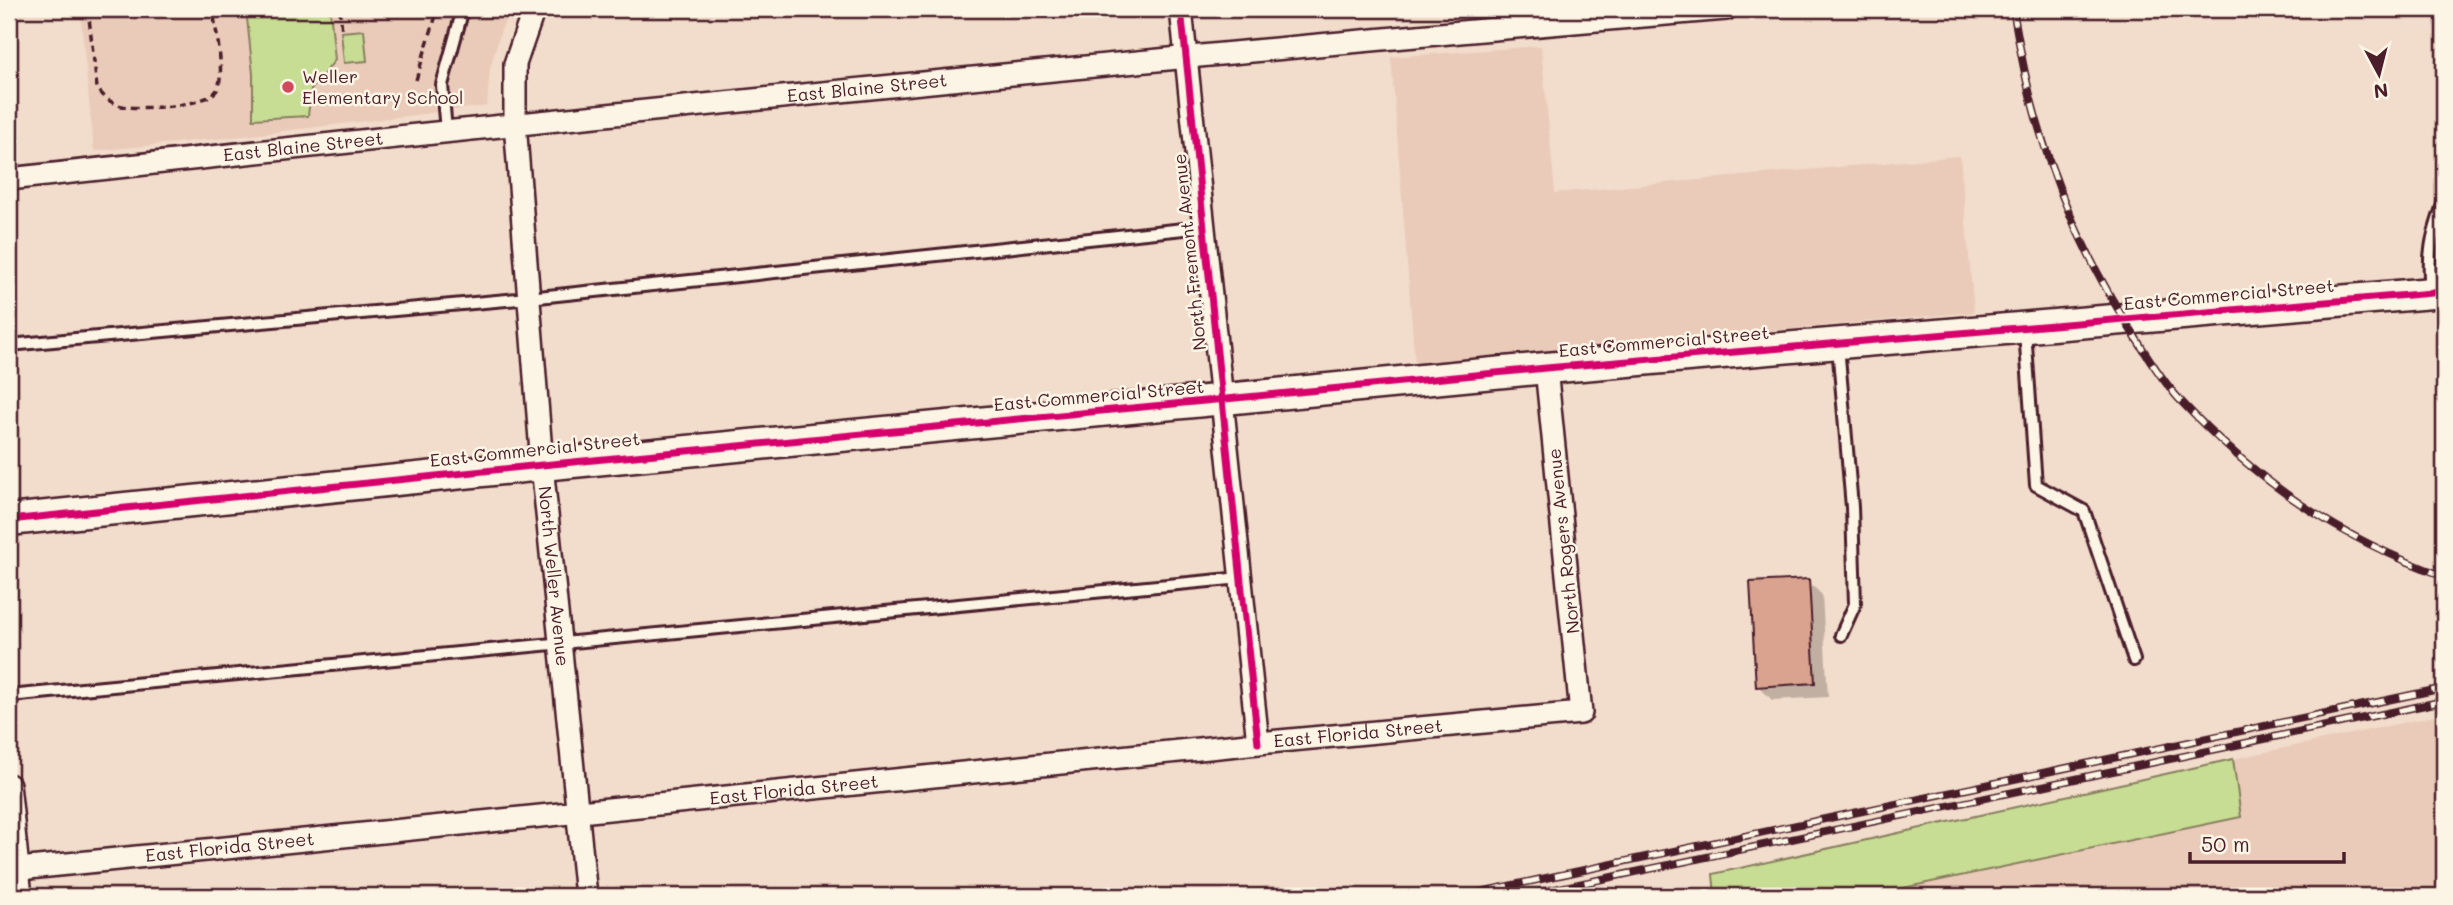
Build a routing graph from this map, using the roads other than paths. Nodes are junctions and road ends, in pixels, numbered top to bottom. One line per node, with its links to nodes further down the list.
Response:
1 (463, 9): 8 (lane)
2 (534, 9): 7 (street, North Weller Avenue)
3 (1181, 9): 6 (street, North Fremont Avenue)
4 (1726, 9): 5 (street, East Blaine Street)
5 (1582, 15): 6 (street, East Blaine Street)
6 (1185, 58): 7 (street, East Blaine Street); 11 (street, North Fremont Avenue)
7 (515, 123): 8 (street, East Blaine Street); 13 (street, North Weller Avenue)
8 (446, 131): 9 (street, East Blaine Street)
9 (9, 179)
10 (2444, 202): 12 (lane)
11 (1203, 227): 13 (lane); 18 (street, North Fremont Avenue)
12 (2438, 293): 14 (street, East Commercial Street)
13 (529, 298): 16 (lane); 19 (street, North Weller Avenue)
14 (2025, 328): 15 (street, East Commercial Street); 24 (lane)
15 (1838, 344): 17 (street, East Commercial Street); 22 (lane)
16 (9, 345)
17 (1546, 368): 18 (street, East Commercial Street); 26 (street, North Rogers Avenue)
18 (1220, 400): 19 (street, East Commercial Street); 21 (street, North Fremont Avenue)
19 (542, 465): 20 (street, East Commercial Street); 23 (street, North Weller Avenue)
20 (9, 520)
21 (1241, 578): 23 (lane); 27 (street, North Fremont Avenue)
22 (1841, 635)
23 (561, 645): 25 (lane); 29 (street, North Weller Avenue)
24 (2134, 660)
25 (9, 696)
26 (1581, 713): 27 (street, East Florida Street)
27 (1258, 743): 29 (street, East Florida Street)
28 (9, 785): 30 (street)
29 (578, 811): 30 (street, East Florida Street); 32 (street, North Weller Avenue)
30 (13, 869): 31 (street)
31 (20, 896)
32 (586, 896)

